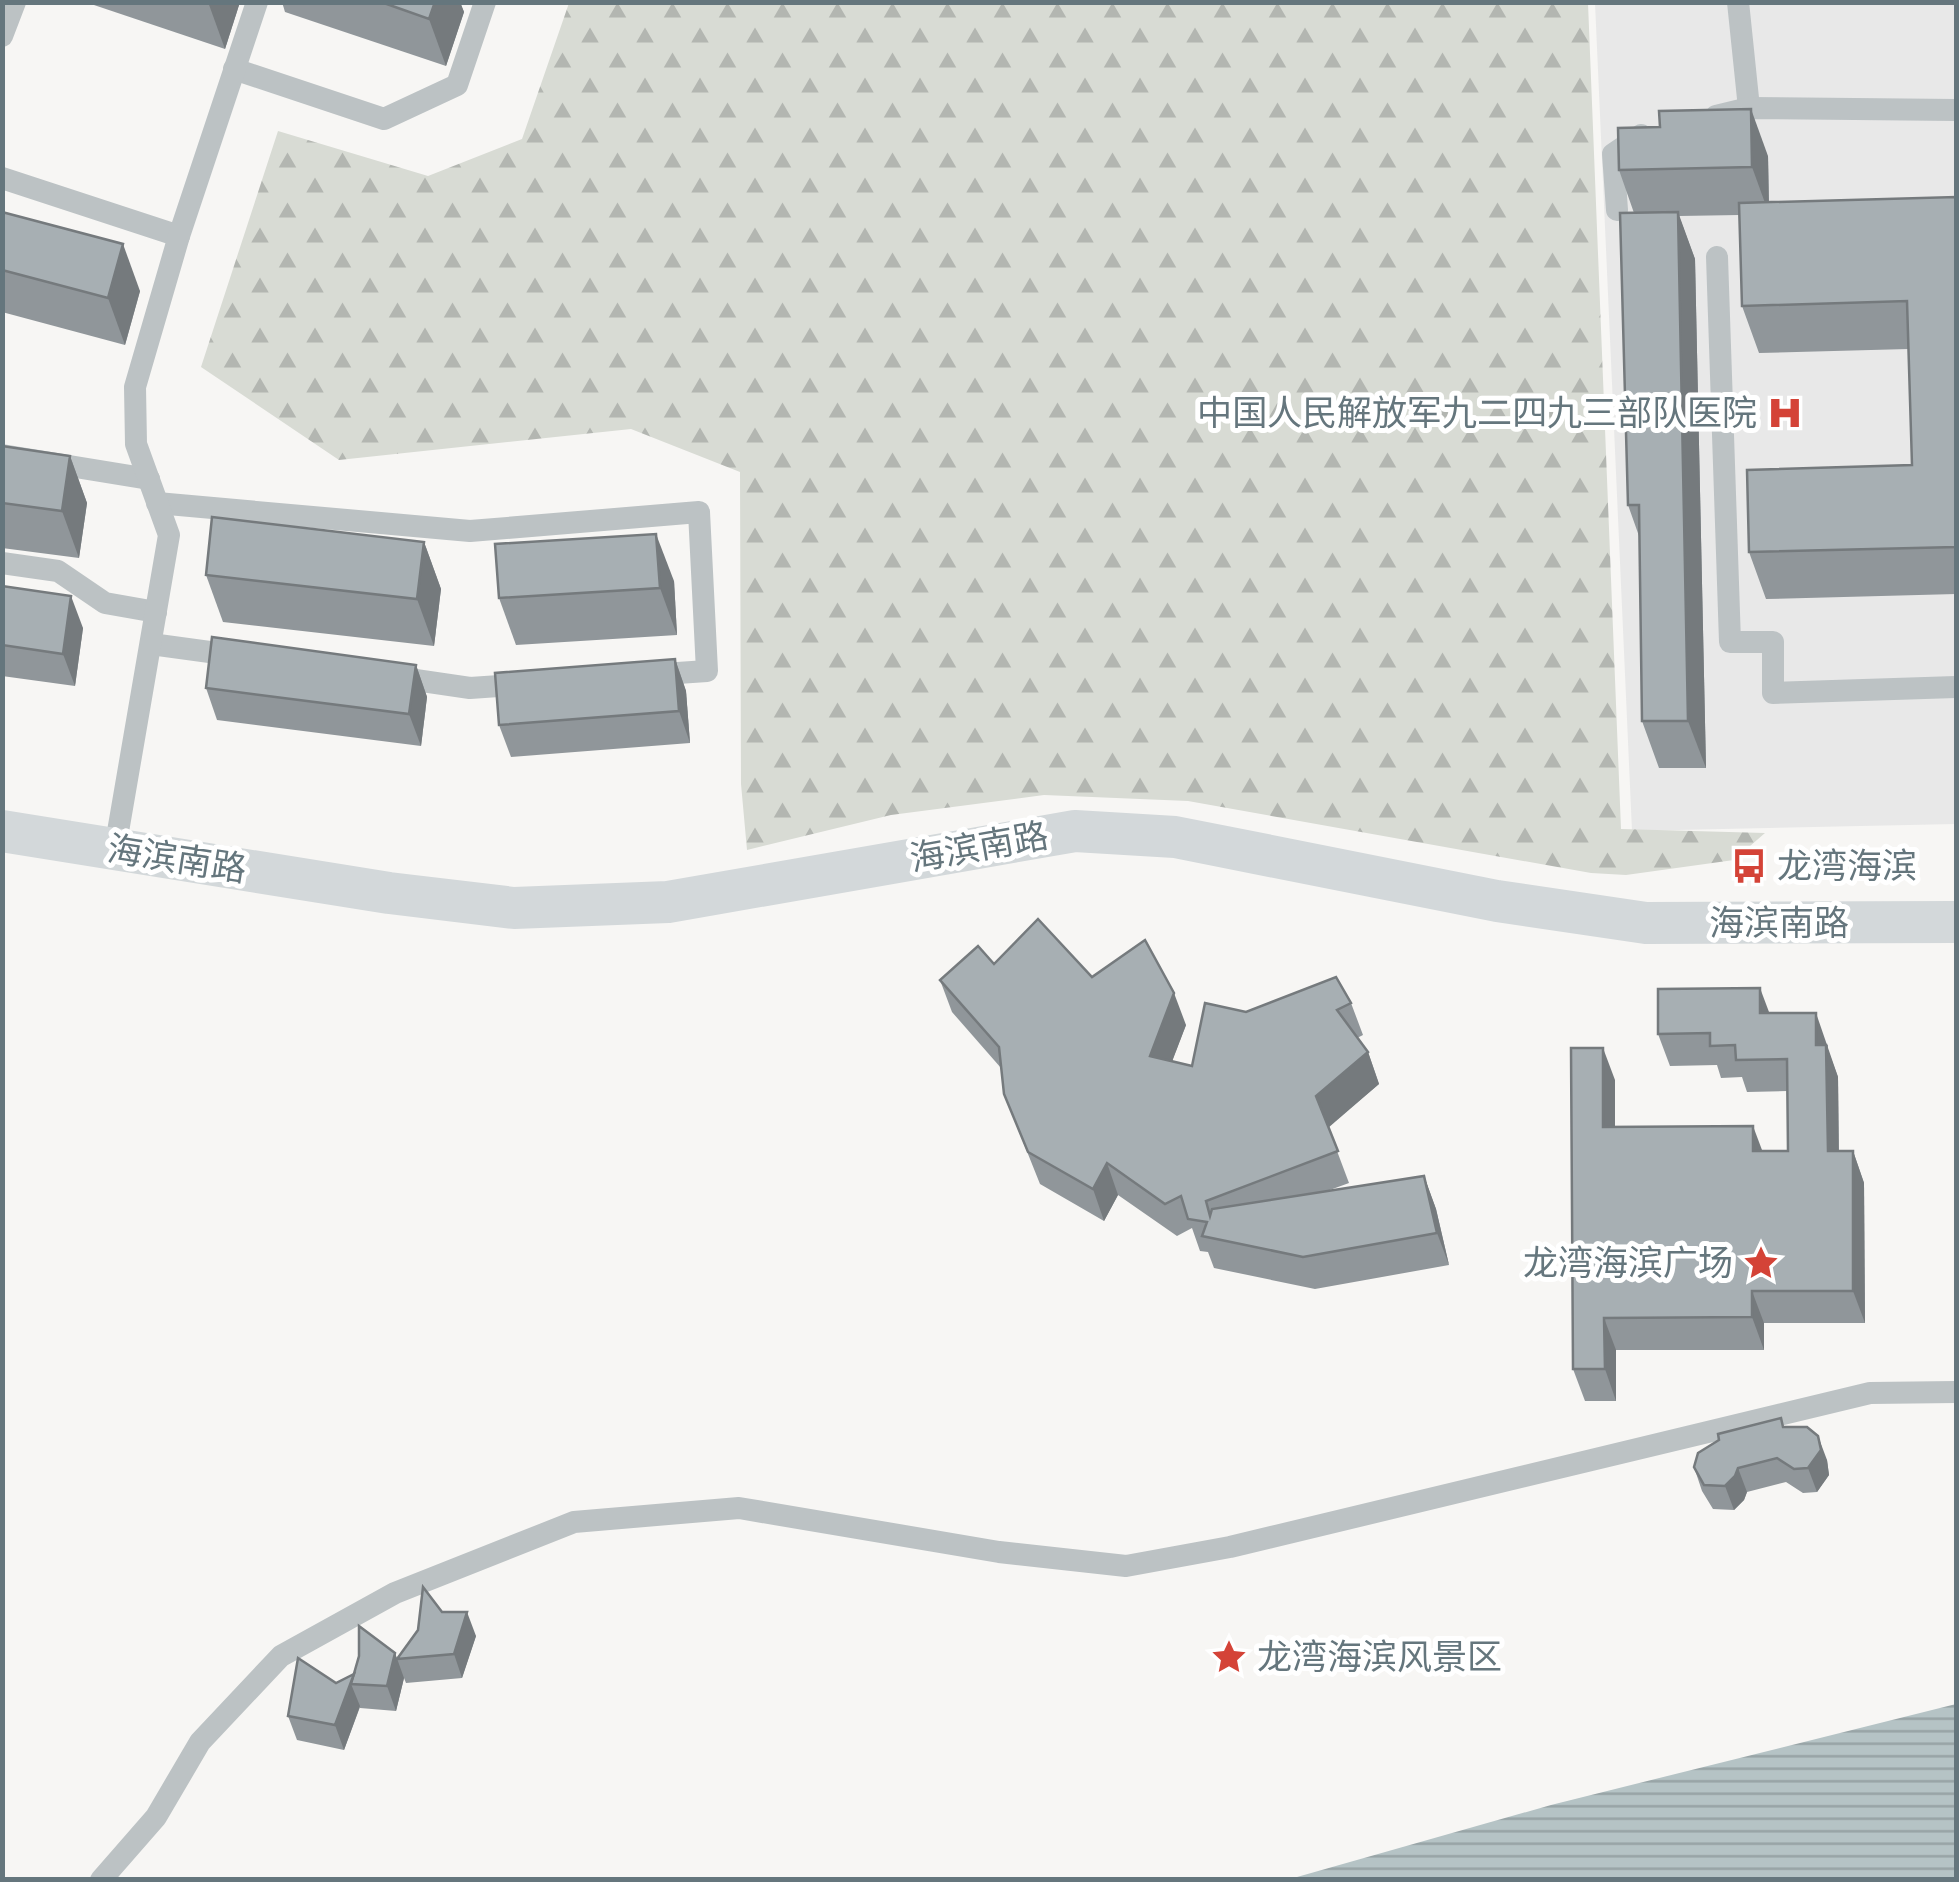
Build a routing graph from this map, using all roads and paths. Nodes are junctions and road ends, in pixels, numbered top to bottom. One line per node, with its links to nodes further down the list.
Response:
1 (15, 2): 5 (street)
2 (257, 2): 6 (street)
3 (485, 2): 6 (street)
4 (1738, 2): 7 (street)
5 (2, 36)
6 (234, 69): 13 (street)
7 (1749, 108): 8 (street); 9 (street)
8 (1956, 110)
9 (1692, 122)
10 (1655, 132): 12 (street)
11 (2, 178): 13 (street)
12 (1617, 210)
13 (180, 236): 16 (street)
14 (1718, 257): 25 (street)
15 (2, 455): 16 (street)
16 (149, 480): 17 (street)
17 (157, 503): 19 (street); 23 (street)
18 (2, 562): 19 (street)
19 (156, 612): 20 (street)
20 (151, 644): 21 (street); 27 (street)
21 (264, 660)
22 (376, 675): 24 (street)
23 (628, 676)
24 (549, 682)
25 (1956, 688)
26 (2, 830): 27 (highway, 海滨南路)
27 (116, 849): 29 (highway, 海滨南路)
28 (2, 856): 30 (highway, 海滨南路)
29 (1956, 922)
30 (1956, 948)
31 (1956, 1392): 32 (street)
32 (101, 1880)

